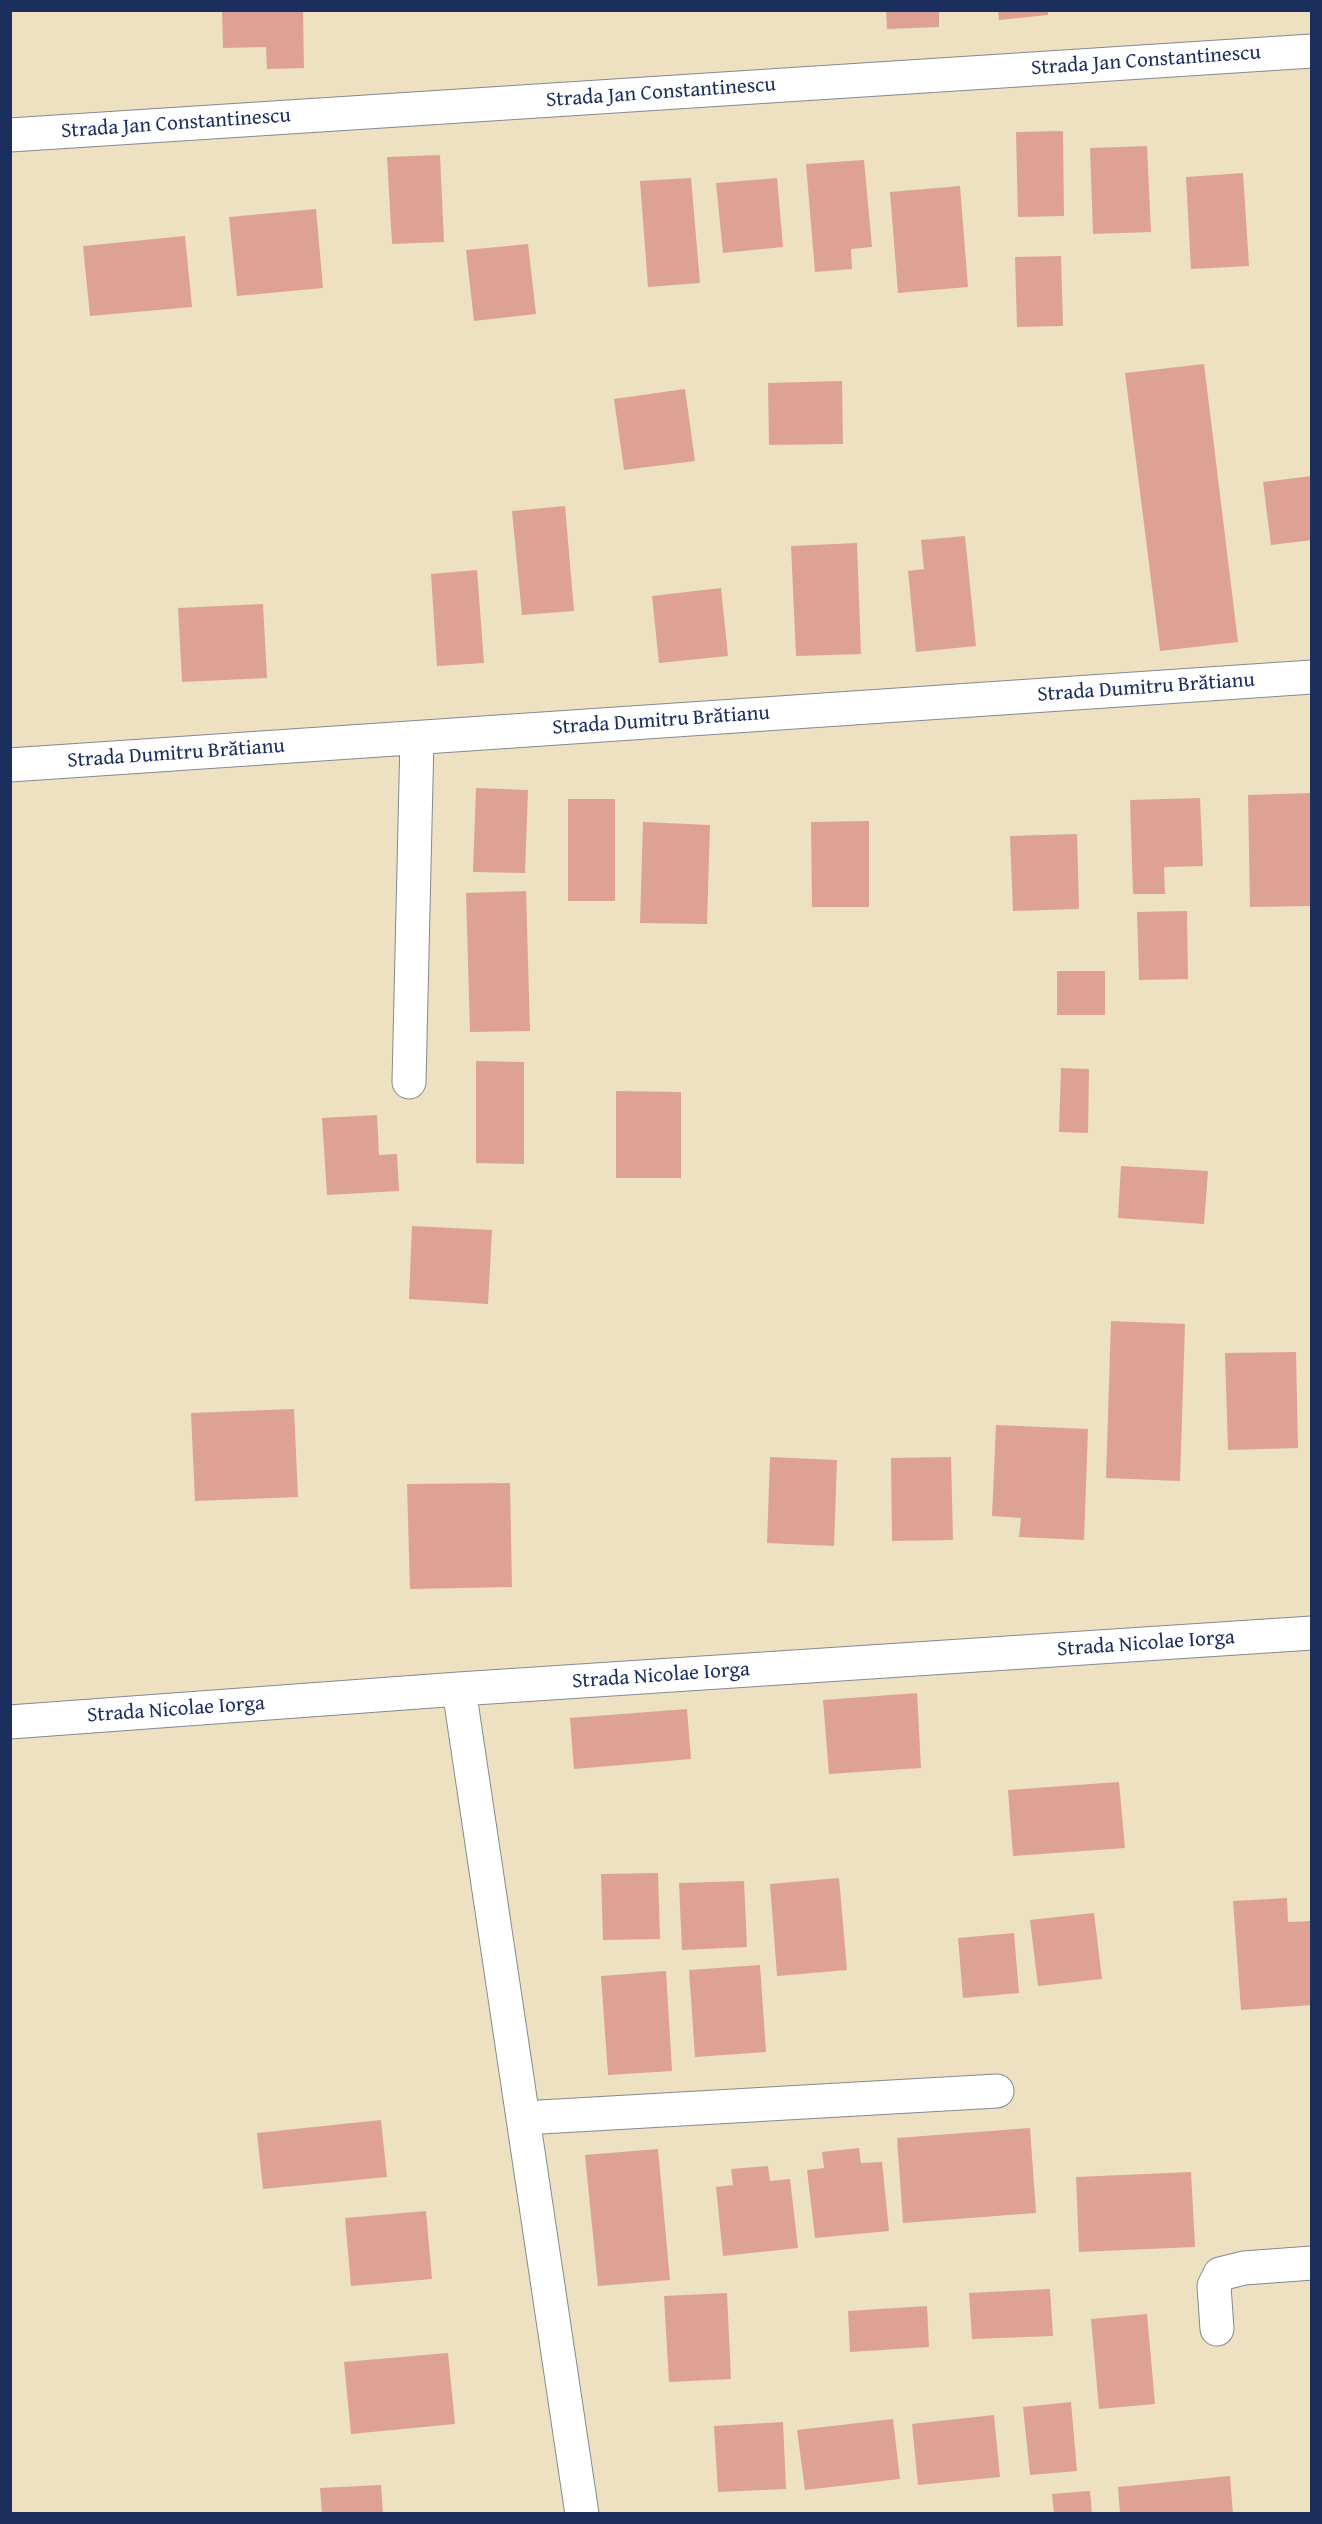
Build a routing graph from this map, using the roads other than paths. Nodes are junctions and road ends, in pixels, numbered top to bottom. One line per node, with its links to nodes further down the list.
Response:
1 (1311, 51): 2 (street, Strada Jan Constantinescu)
2 (10, 135)
3 (1311, 677): 4 (street, Strada Dumitru Brătianu)
4 (417, 738): 5 (street, Strada Dumitru Brătianu); 6 (street)
5 (10, 765)
6 (409, 1082)
7 (1311, 1633): 8 (street, Strada Nicolae Iorga)
8 (459, 1689): 9 (street, Strada Nicolae Iorga); 11 (street)
9 (10, 1722)
10 (997, 2091): 11 (street)
11 (523, 2118): 14 (street)
12 (1311, 2263): 13 (street)
13 (1217, 2330)
14 (582, 2514)

